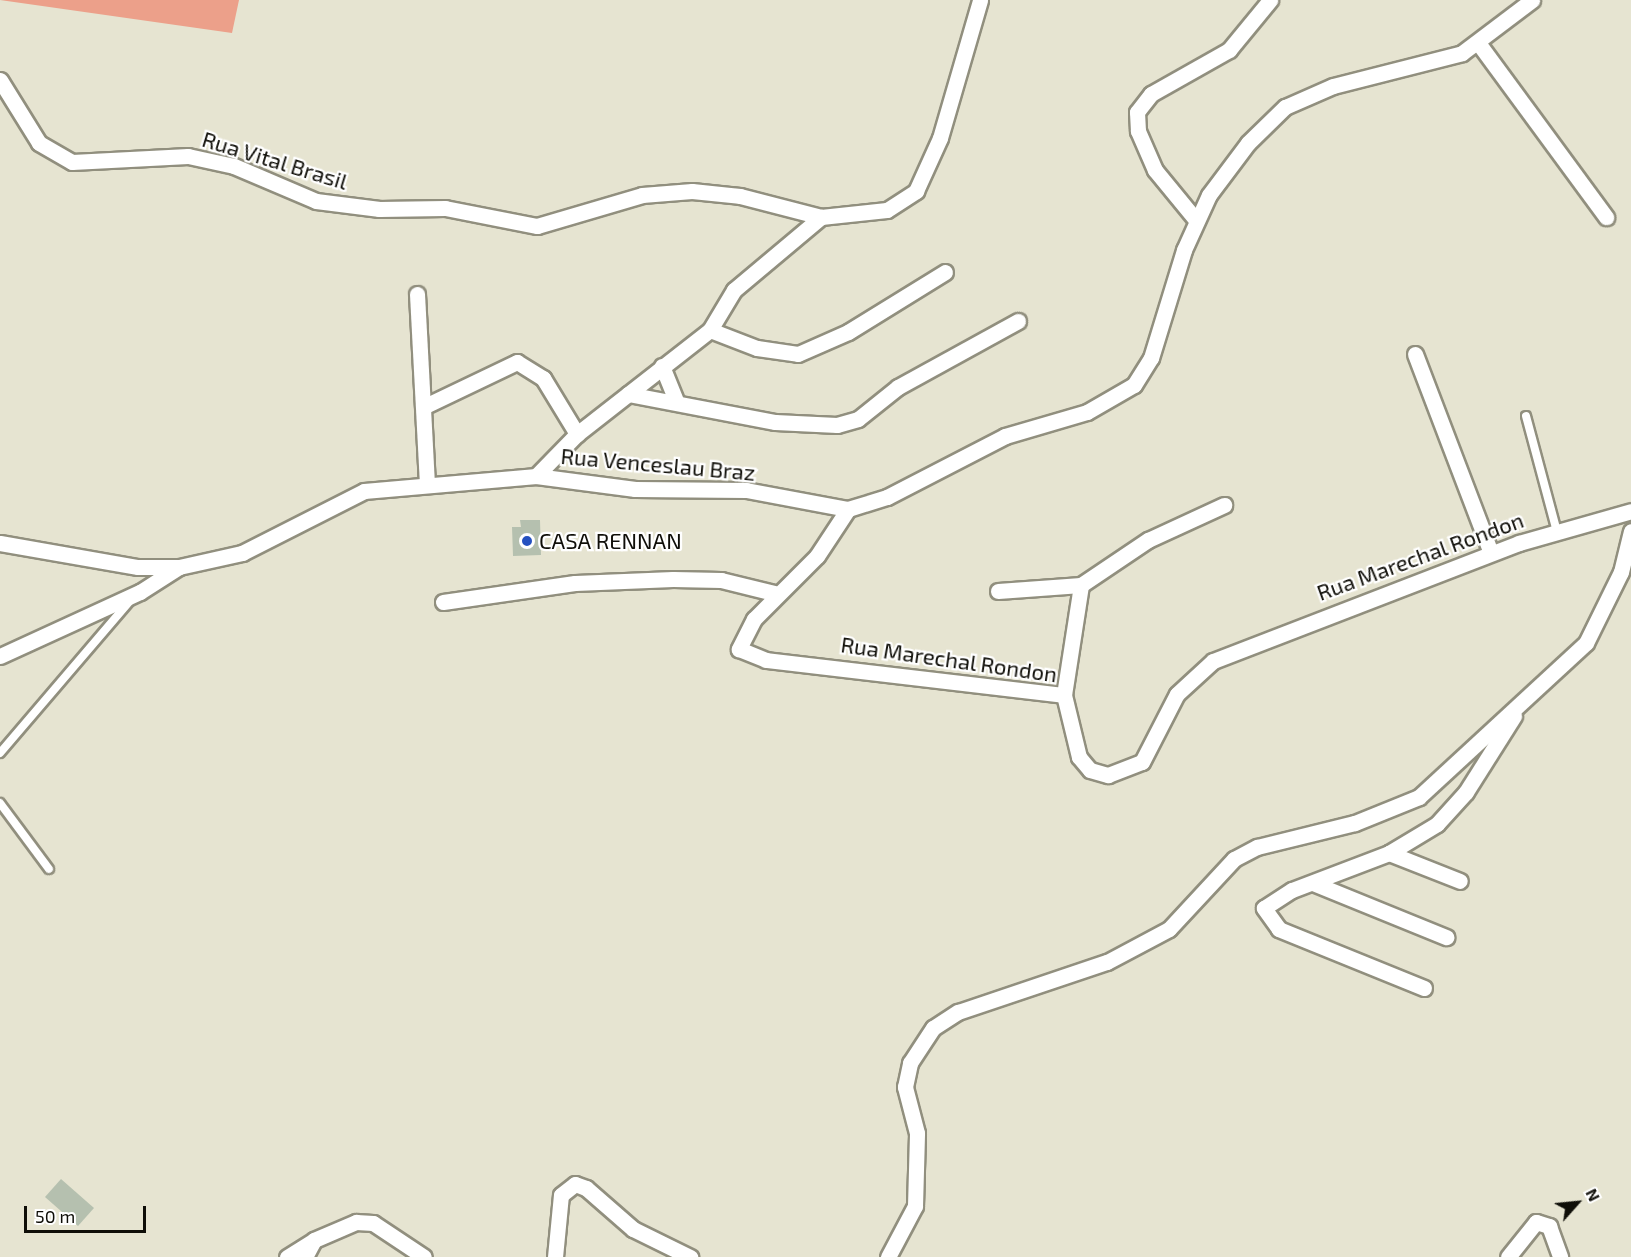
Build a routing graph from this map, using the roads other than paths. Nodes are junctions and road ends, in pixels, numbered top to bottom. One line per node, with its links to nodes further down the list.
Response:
1 (980, 0): 6 (street, Rua Vital Brasil)
2 (1270, 0): 8 (street)
3 (1532, 0): 4 (street, Rua Venceslau Braz)
4 (1479, 44): 7 (street); 8 (street, Rua Venceslau Braz)
5 (0, 80): 6 (street, Rua Vital Brasil)
6 (821, 217): 12 (street)
7 (1606, 217)
8 (1196, 220): 23 (street, Rua Venceslau Braz)
9 (945, 272): 12 (street)
10 (417, 294): 17 (street)
11 (1018, 321): 16 (street)
12 (710, 330): 14 (street)
13 (1415, 354): 28 (street)
14 (662, 366): 15 (street); 16 (street)
15 (628, 393): 16 (street); 19 (street)
16 (676, 400)
17 (425, 406): 19 (street); 21 (street)
18 (1526, 416): 26 (lane)
19 (577, 434): 20 (street)
20 (536, 476): 21 (street, Rua Venceslau Braz); 23 (street, Rua Venceslau Braz)
21 (428, 485): 29 (street, Rua Venceslau Braz)
22 (1224, 505): 30 (street)
23 (848, 509): 33 (street, Rua Marechal Rondon)
24 (1631, 511): 26 (street, Rua Marechal Rondon)
25 (1631, 531): 37 (street)
26 (1557, 532): 28 (street, Rua Marechal Rondon)
27 (0, 543): 29 (street, Rua Venceslau Braz)
28 (1491, 553): 36 (street, Rua Marechal Rondon)
29 (179, 567): 32 (street, Rua Venceslau Braz)
30 (1081, 585): 31 (street); 36 (street)
31 (998, 591)
32 (140, 592): 35 (street, Rua Venceslau Braz); 38 (lane, Rua Venceslau Braz)
33 (774, 593): 34 (street); 36 (street, Rua Marechal Rondon)
34 (443, 602)
35 (0, 656)
36 (1064, 695)
37 (1520, 705): 40 (street); 52 (street)
38 (0, 753)
39 (0, 803): 41 (lane)
40 (1389, 853): 42 (street); 43 (street)
41 (49, 869)
42 (1460, 881)
43 (1313, 883): 44 (street); 45 (street)
44 (1446, 937)
45 (1424, 988)
46 (314, 1240): 47 (street); 48 (street); 49 (street)
47 (287, 1257)
48 (305, 1257)
49 (424, 1257)
50 (555, 1257): 51 (street)
51 (690, 1257)
52 (888, 1257)
53 (1508, 1257): 54 (street)
54 (1560, 1257)

